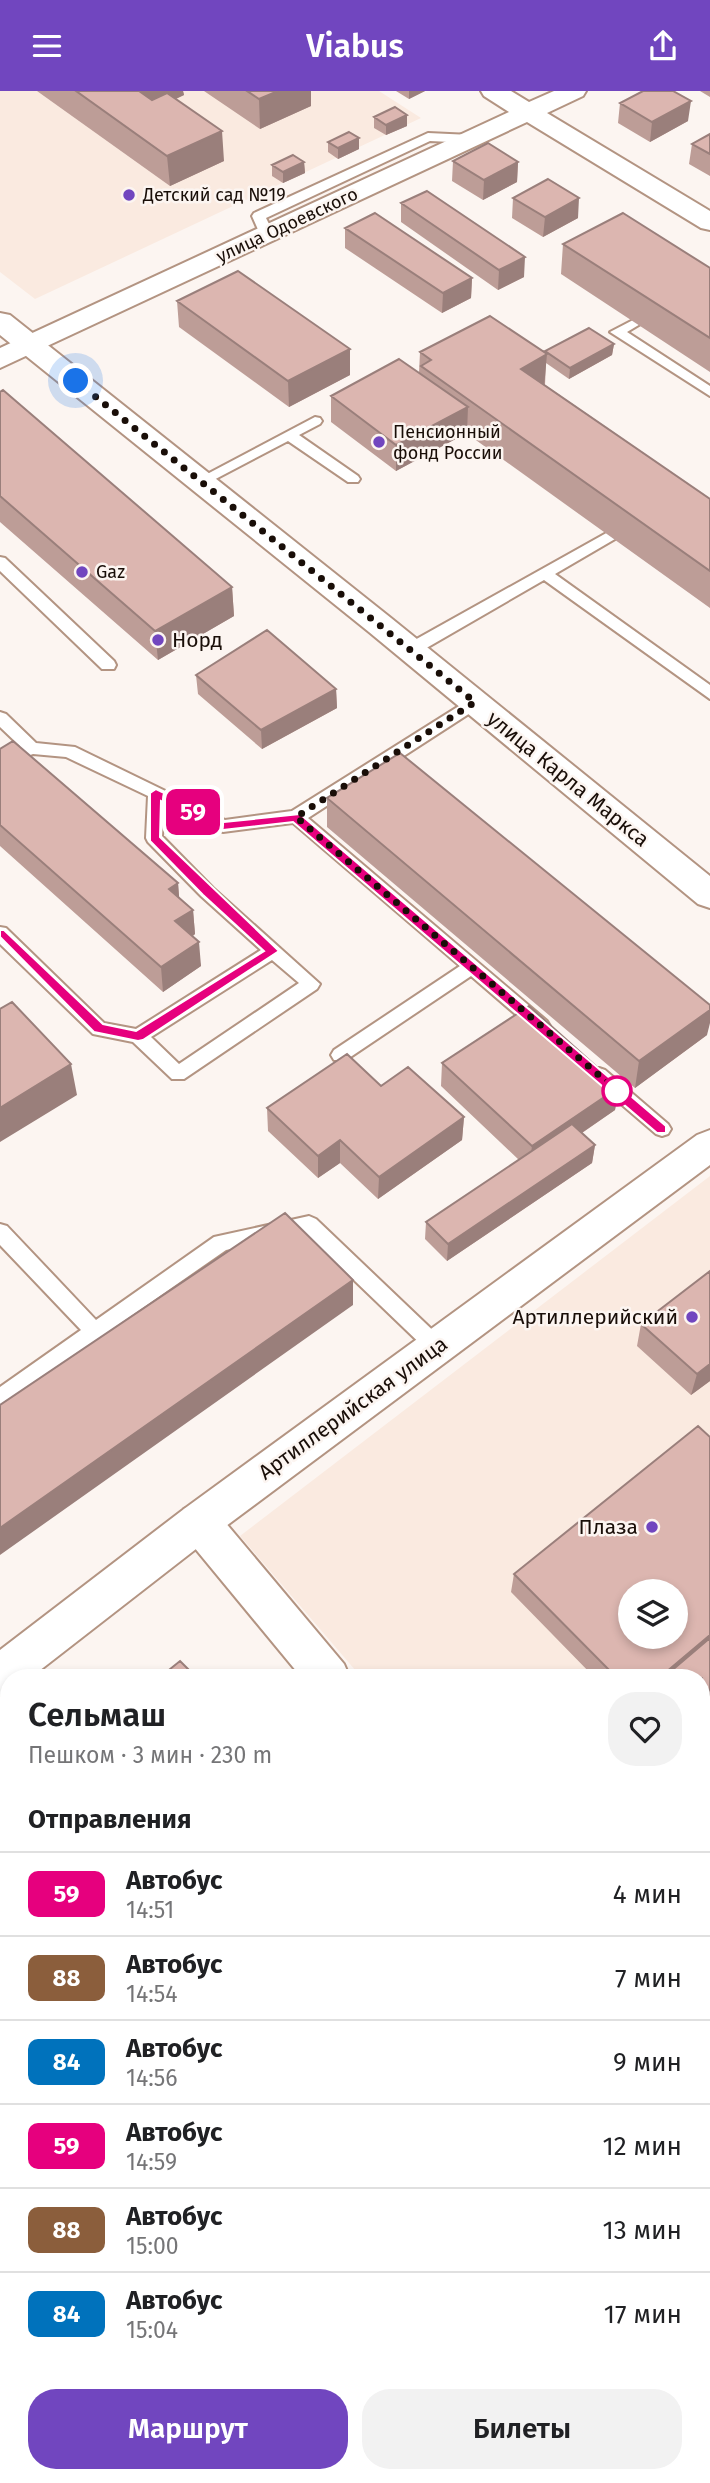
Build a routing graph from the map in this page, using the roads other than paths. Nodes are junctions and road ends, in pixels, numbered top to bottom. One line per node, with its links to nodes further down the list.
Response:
1 (493, 91): 3 (main road)
2 (574, 91): 3 (main road, улица Одоевского)
3 (527, 113): 4 (main road); 7 (main road, улица Одоевского)
4 (710, 222)
5 (0, 321): 7 (main road, улица Карла Маркса)
6 (635, 323): 9 (lane)
7 (30, 345): 8 (main road, улица Одоевского); 13 (main road, улица Карла Маркса)
8 (0, 359)
9 (710, 392)
10 (315, 421): 11 (lane)
11 (289, 435): 12 (lane); 13 (lane)
12 (353, 479)
13 (201, 481): 17 (main road, улица Карла Маркса)
14 (610, 536): 16 (lane)
15 (0, 562): 18 (lane)
16 (545, 573): 17 (lane); 19 (lane)
17 (410, 650): 20 (main road, улица Карла Маркса)
18 (108, 665)
19 (710, 693)
20 (475, 702): 25 (lane); 26 (main road, улица Карла Маркса)
21 (0, 718): 22 (lane)
22 (32, 748): 23 (lane); 24 (lane)
23 (0, 760)
24 (156, 793): 25 (lane); 28 (lane)
25 (296, 817): 29 (lane)
26 (710, 895)
27 (0, 933): 30 (lane)
28 (273, 951): 30 (lane); 30 (lane)
29 (472, 967): 31 (lane); 32 (lane)
30 (138, 1036)
31 (556, 1039)
32 (340, 1055)
33 (588, 1066): 34 (lane)
34 (662, 1129)
35 (710, 1145): 38 (main road, Артиллерийская улица)
36 (0, 1232): 37 (lane)
37 (93, 1330): 38 (lane); 39 (lane)
38 (437, 1347): 40 (main road, Артиллерийская улица)
39 (0, 1398)
40 (199, 1522): 41 (main road, Артиллерийская улица); 42 (main road)
41 (9, 1669)
42 (322, 1669)

